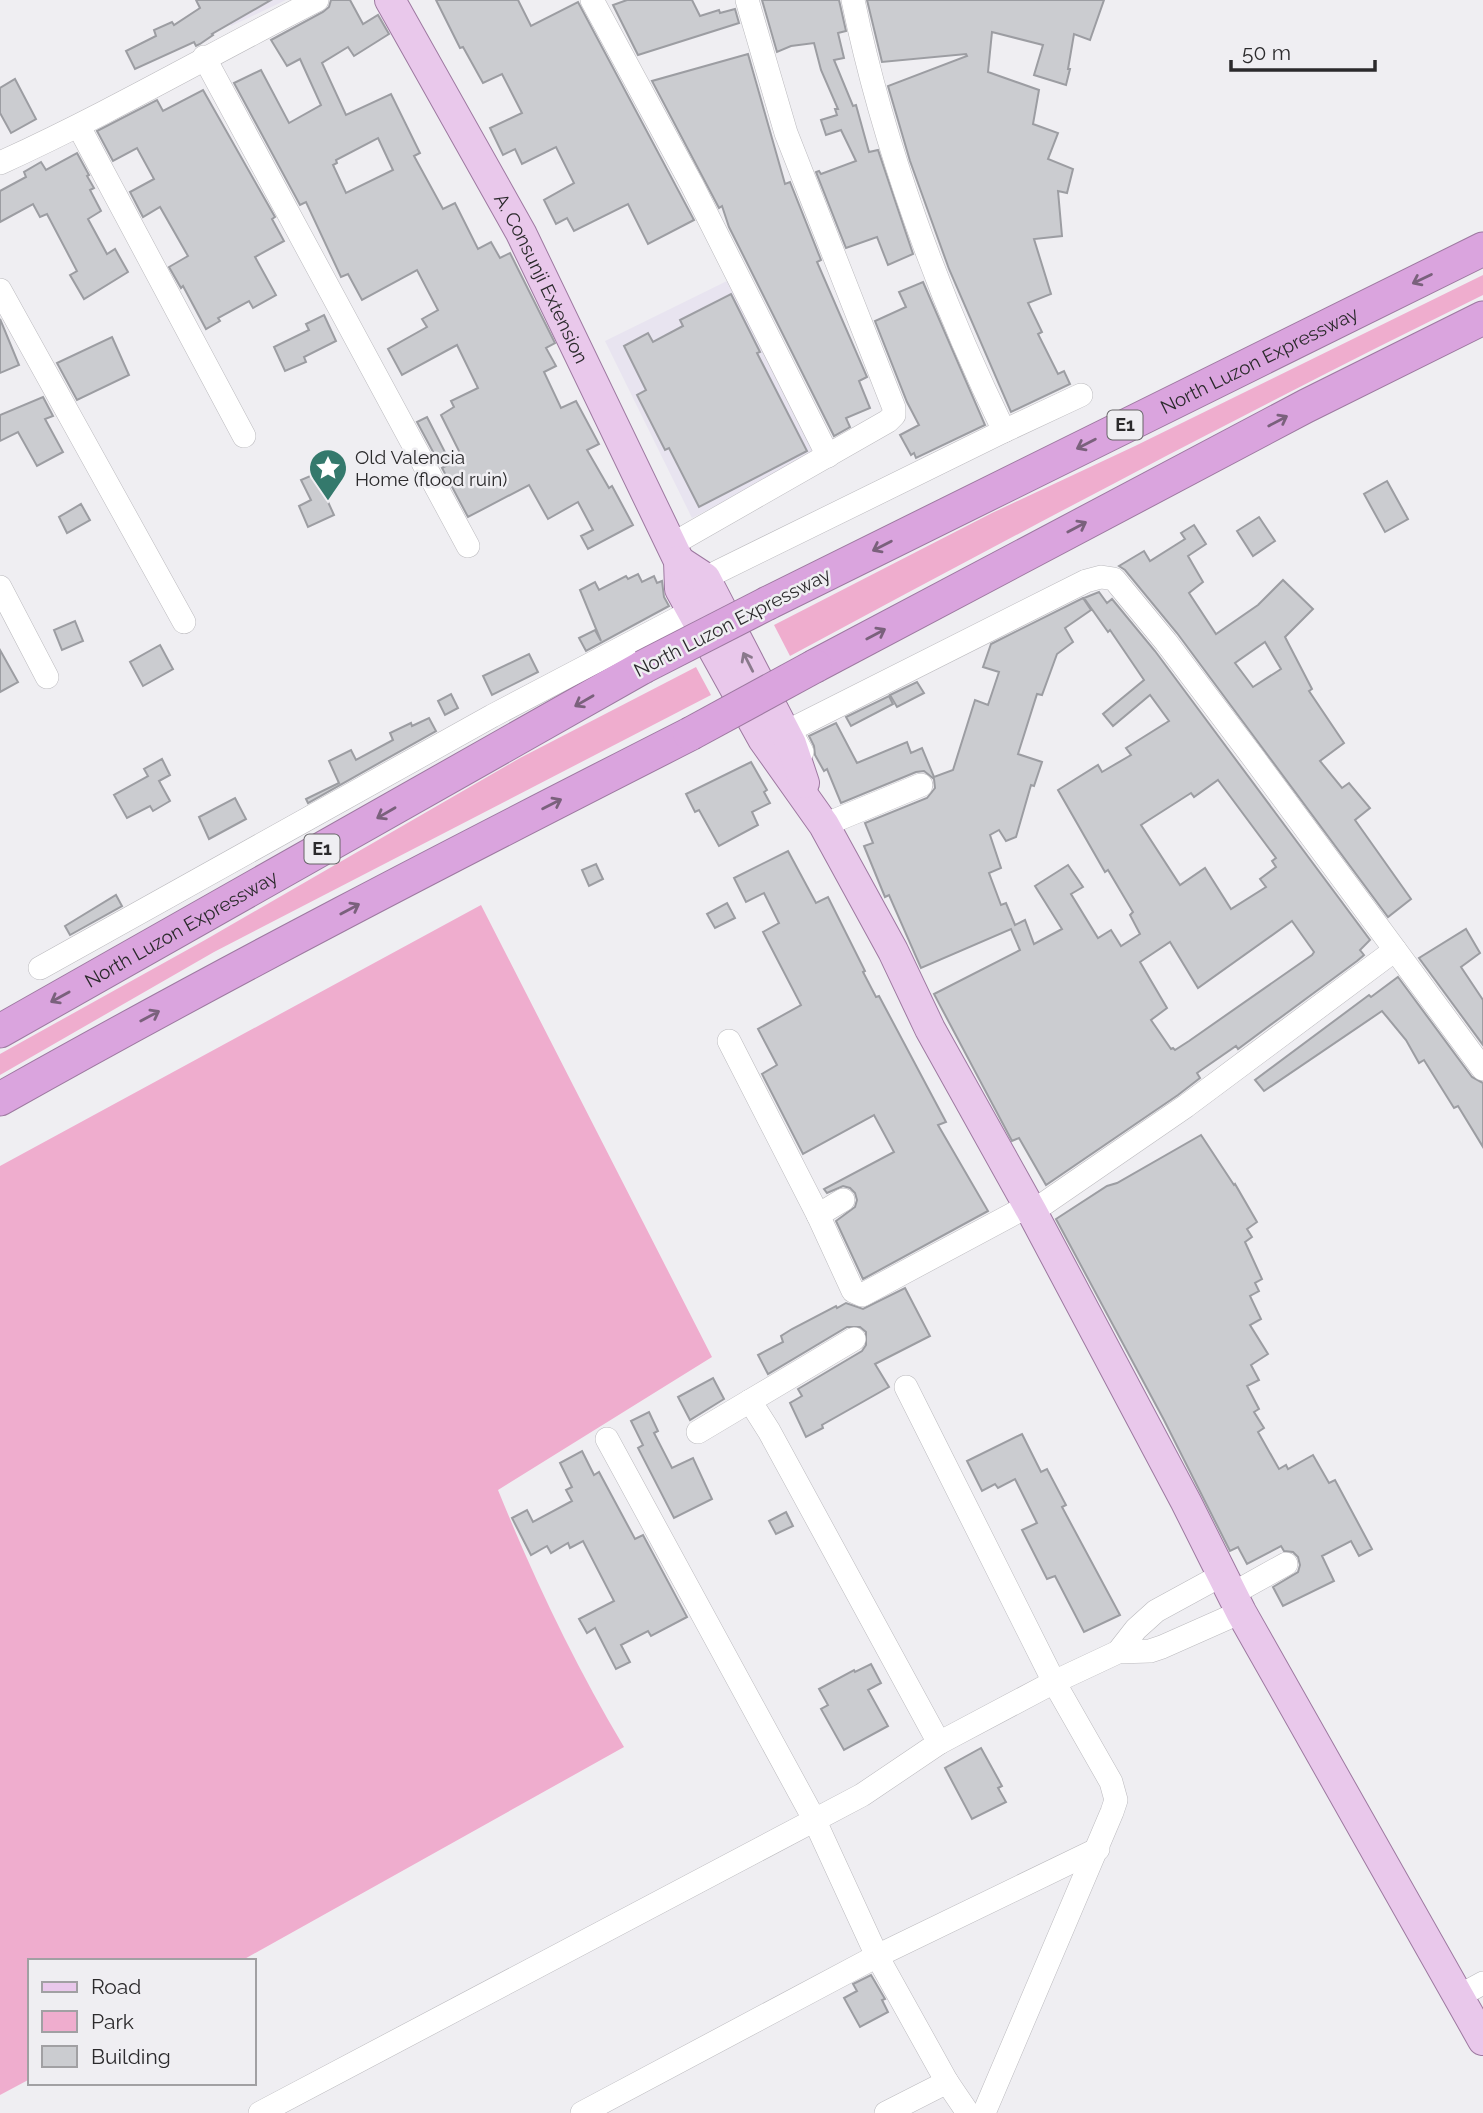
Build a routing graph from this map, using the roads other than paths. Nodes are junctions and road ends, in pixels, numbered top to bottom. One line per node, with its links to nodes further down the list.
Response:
1 (317, 0): 6 (street)
2 (390, 0): 17 (main road, A. Consunji Extension)
3 (592, 0): 15 (street)
4 (747, 0): 15 (street)
5 (853, 0): 13 (street)
6 (204, 57): 7 (street); 16 (street)
7 (79, 127): 8 (street); 14 (street)
8 (0, 163)
9 (1483, 249): 27 (highway, North Luzon Expressway / E1, one-way to 27, bridge)
10 (0, 290): 21 (street)
11 (1483, 318): 30 (highway, one-way to 11, bridge)
12 (1081, 395): 13 (street)
13 (1004, 431): 18 (street)
14 (244, 436)
15 (828, 456): 17 (street)
16 (468, 546)
17 (675, 553): 18 (main road); 20 (main road)
18 (705, 578): 24 (main road, one-way to 18)
19 (0, 587): 22 (street)
20 (692, 611): 24 (main road); 26 (street)
21 (184, 622)
22 (47, 677)
23 (921, 785): 24 (street)
24 (818, 815): 25 (street); 32 (main road)
25 (1395, 950): 29 (street); 32 (street)
26 (40, 968)
27 (0, 1031)
28 (729, 1041): 33 (street)
29 (1483, 1069)
30 (0, 1099)
31 (843, 1200): 33 (street)
32 (1030, 1209): 33 (street); 40 (main road)
33 (818, 1214)
34 (854, 1339): 36 (street)
35 (906, 1387): 42 (street)
36 (750, 1401): 37 (street); 43 (street)
37 (698, 1432)
38 (607, 1439): 44 (street)
39 (1286, 1564): 40 (street)
40 (1232, 1594): 41 (street); 41 (street); 47 (main road)
41 (1118, 1652): 42 (street)
42 (1054, 1682): 43 (street); 45 (street)
43 (939, 1743): 44 (street)
44 (814, 1819): 46 (street); 50 (street)
45 (1098, 1849): 46 (street); 55 (street)
46 (877, 1956): 49 (street); 52 (street)
47 (1471, 1989): 48 (main road)
48 (1483, 2040)
49 (947, 2082): 53 (street); 54 (street)
50 (302, 2103): 51 (street)
51 (260, 2113)
52 (582, 2113)
53 (886, 2113)
54 (968, 2113)
55 (984, 2113)

